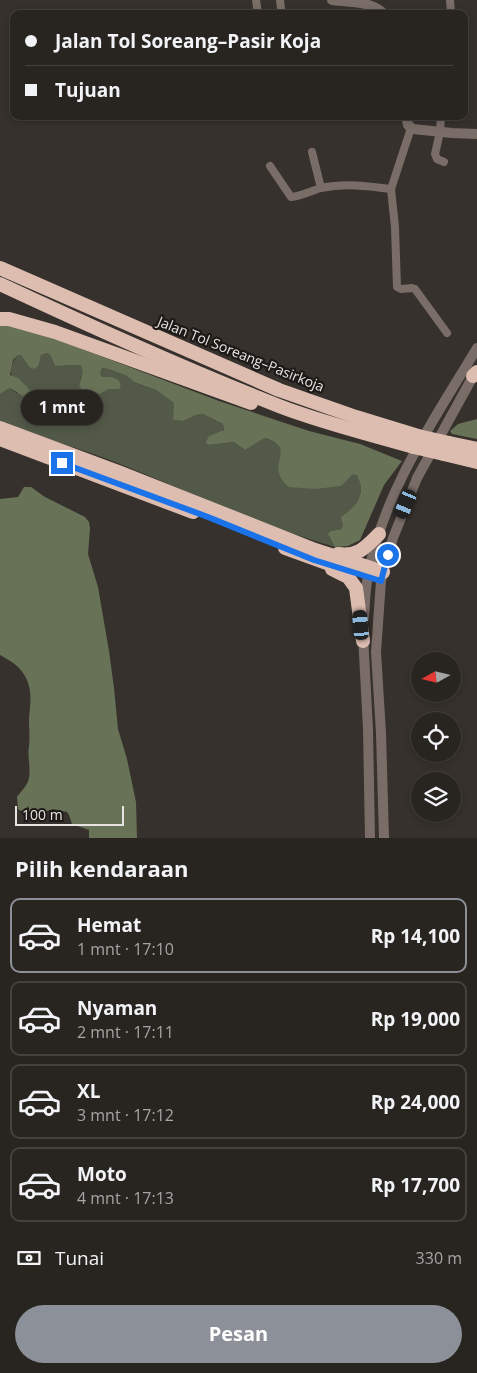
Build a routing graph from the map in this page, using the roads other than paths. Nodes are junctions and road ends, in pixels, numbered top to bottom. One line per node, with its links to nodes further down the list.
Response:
1 (332, 0): 2 (street)
2 (379, 10)
3 (408, 120): 5 (street)
4 (441, 120): 6 (street)
5 (411, 128): 6 (street); 12 (street)
6 (440, 132): 7 (street); 9 (street)
7 (477, 134)
8 (312, 152): 11 (street)
9 (444, 162)
10 (270, 166): 11 (street)
11 (321, 188): 12 (street)
12 (391, 189): 16 (street)
13 (0, 268): 22 (highway, Jalan Tol Soreang–Pasirkoja)
14 (0, 284): 19 (highway, Jalan Tol Soreang–Pasirkoja)
15 (0, 319): 19 (highway)
16 (447, 333)
17 (477, 348): 26 (street)
18 (476, 373): 28 (street)
19 (280, 406): 22 (highway, Jalan Tol Soreang–Pasirkoja)
20 (0, 428): 27 (highway)
21 (0, 439): 27 (highway)
22 (416, 442): 23 (highway, Jalan Tol Soreang–Pasirkoja, bridge)
23 (446, 449): 24 (highway, Jalan Tol Soreang–Pasirkoja); 25 (highway, Jalan Tol Soreang–Pasirkoja)
24 (477, 449)
25 (477, 462)
26 (378, 534): 27 (highway); 28 (street)
27 (314, 555): 28 (highway); 29 (highway)
28 (375, 575): 29 (street); 31 (street)
29 (363, 641): 30 (street)
30 (370, 838)
31 (384, 838)

